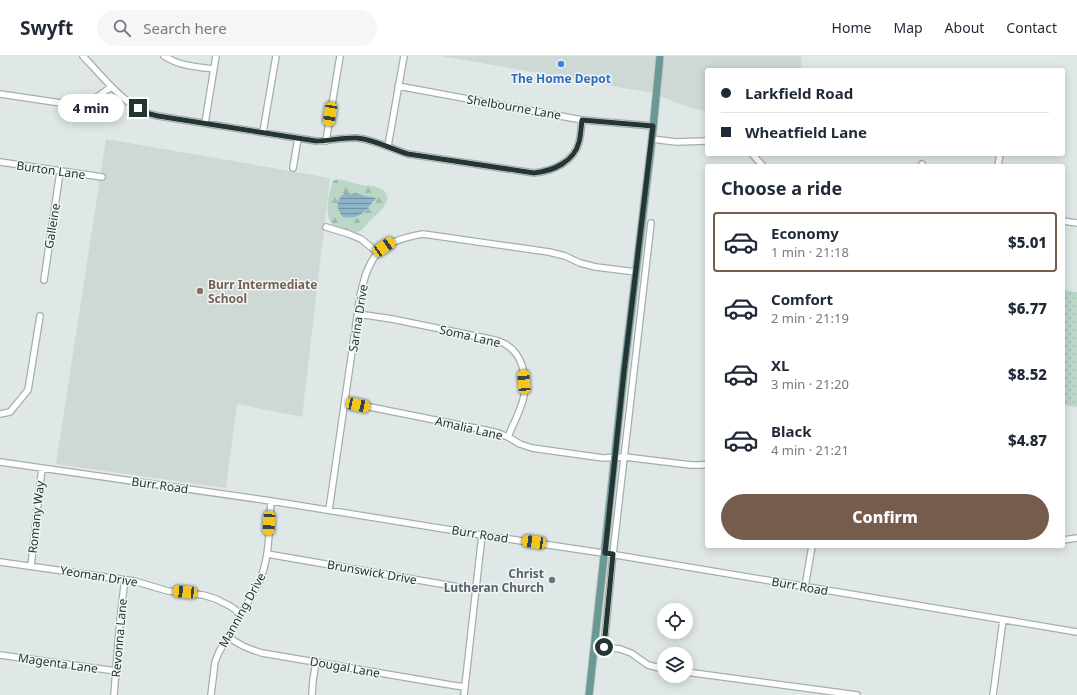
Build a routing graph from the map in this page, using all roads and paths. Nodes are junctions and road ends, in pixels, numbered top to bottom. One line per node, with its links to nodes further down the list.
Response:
1 (83, 56): 10 (street)
2 (164, 56): 8 (street)
3 (216, 56): 8 (street)
4 (276, 56): 15 (street)
5 (340, 56): 18 (street)
6 (404, 56): 9 (street)
7 (660, 56): 14 (main road)
8 (214, 69): 13 (street)
9 (398, 86): 12 (street, Shelbourne Lane); 20 (street)
10 (112, 87): 11 (street); 13 (street)
11 (0, 94)
12 (582, 120): 14 (street, Shelbourne Lane); 20 (street)
13 (205, 123): 15 (street)
14 (653, 126): 17 (main road)
15 (263, 132): 16 (street)
16 (298, 138): 18 (street); 24 (street)
17 (652, 139): 19 (street); 32 (main road)
18 (326, 141): 20 (street)
19 (705, 141)
20 (388, 146)
21 (754, 156): 23 (street)
22 (0, 162): 25 (street, Burton Lane)
23 (761, 164)
24 (293, 168)
25 (60, 172): 26 (street, Burton Lane); 33 (street, Galleine)
26 (102, 177)
27 (1065, 221): 29 (street)
28 (651, 223): 40 (street)
29 (1077, 223)
30 (326, 228): 31 (street)
31 (377, 252): 32 (street, Sarina Drive); 34 (street, Sarina Drive)
32 (636, 272): 39 (main road)
33 (44, 280)
34 (358, 314): 36 (street, Sarina Drive); 38 (street, Soma Lane)
35 (40, 316): 37 (street)
36 (345, 402): 38 (street, Amalia Lane); 45 (street, Sarina Drive)
37 (0, 414)
38 (508, 437): 39 (street, Amalia Lane)
39 (615, 457): 40 (street, Amalia Lane); 50 (main road)
40 (625, 457): 42 (street, Amalia Lane); 52 (street)
41 (0, 462): 43 (street, Burr Road)
42 (705, 464)
43 (42, 468): 44 (street, Burr Road); 54 (street, Romany Way)
44 (271, 501): 45 (street, Burr Road); 51 (street, Manning Drive)
45 (330, 510): 46 (street, Burr Road)
46 (482, 535): 50 (street, Burr Road); 57 (street)
47 (1077, 538): 48 (street)
48 (1065, 540)
49 (812, 548): 56 (street)
50 (605, 553): 52 (street, Burr Road); 62 (main road)
51 (267, 554): 57 (street, Brunswick Drive); 58 (street, Manning Drive)
52 (613, 554): 56 (street, Burr Road); 63 (street)
53 (0, 562): 54 (street, Yeoman Drive)
54 (31, 566): 55 (street, Yeoman Drive)
55 (125, 580): 58 (street, Yeoman Drive); 67 (street, Revonna Lane)
56 (805, 587): 59 (street, Burr Road)
57 (476, 590): 69 (street)
58 (241, 614): 61 (street, Manning Drive)
59 (1003, 620): 60 (street, Burr Road); 76 (street)
60 (1077, 632)
61 (228, 636): 65 (street, Dougal Lane); 71 (street, Manning Drive)
62 (595, 646): 63 (street); 74 (main road)
63 (604, 647): 66 (street)
64 (0, 655): 67 (street, Magenta Lane)
65 (316, 662): 69 (street, Dougal Lane); 72 (street)
66 (657, 667)
67 (116, 671): 70 (street, Revonna Lane)
68 (693, 673): 75 (street)
69 (465, 687): 73 (street)
70 (114, 695)
71 (210, 695)
72 (312, 695)
73 (464, 695)
74 (589, 695)
75 (857, 695)
76 (993, 695)

